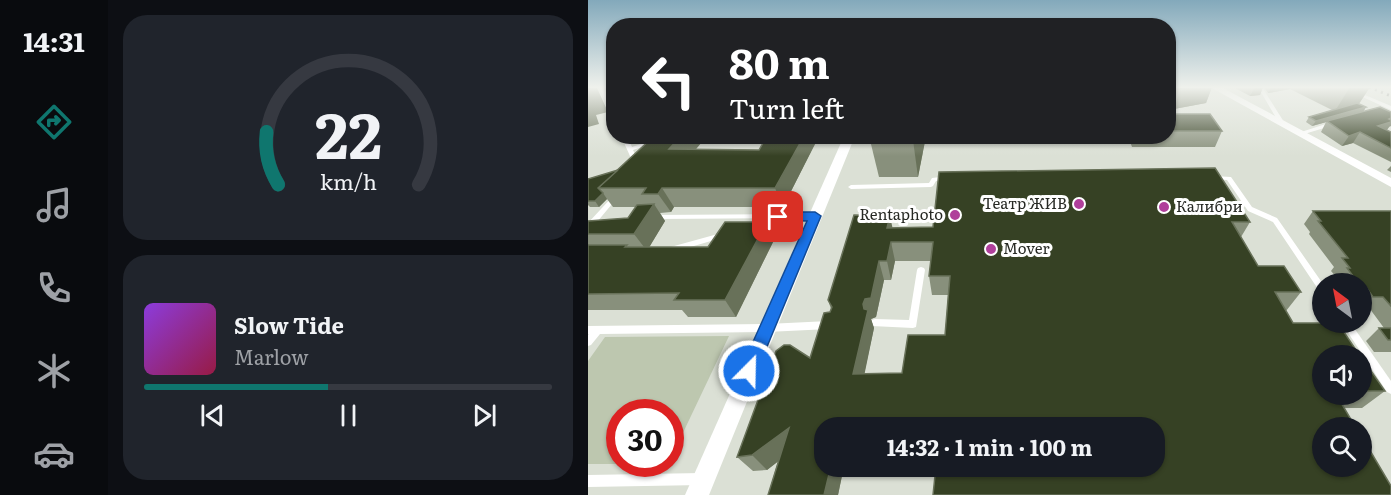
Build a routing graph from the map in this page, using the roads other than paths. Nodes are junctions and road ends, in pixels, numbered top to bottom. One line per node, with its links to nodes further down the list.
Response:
1 (1257, 110): 5 (street)
2 (1273, 110): 5 (lane)
3 (1383, 110): 4 (lane)
4 (1380, 111)
5 (1281, 123): 7 (street)
6 (1335, 124): 7 (lane)
7 (1300, 133): 15 (street)
8 (628, 144): 11 (lane)
9 (646, 144): 11 (lane)
10 (846, 144): 18 (street)
11 (630, 149): 12 (lane)
12 (640, 171)
13 (952, 178): 16 (lane)
14 (1206, 178): 26 (lane)
15 (1391, 183)
16 (851, 187)
17 (618, 195): 20 (lane)
18 (815, 216): 19 (lane); 23 (street)
19 (646, 217)
20 (588, 226)
21 (731, 234): 24 (lane)
22 (754, 234): 23 (lane)
23 (807, 234): 29 (street)
24 (660, 253)
25 (921, 270): 27 (lane)
26 (1312, 274)
27 (875, 323)
28 (834, 325): 29 (lane)
29 (767, 328): 30 (lane); 35 (street)
30 (593, 330): 32 (lane)
31 (1353, 333): 33 (lane)
32 (588, 342)
33 (1391, 389)
34 (588, 481): 35 (lane)
35 (700, 487)

